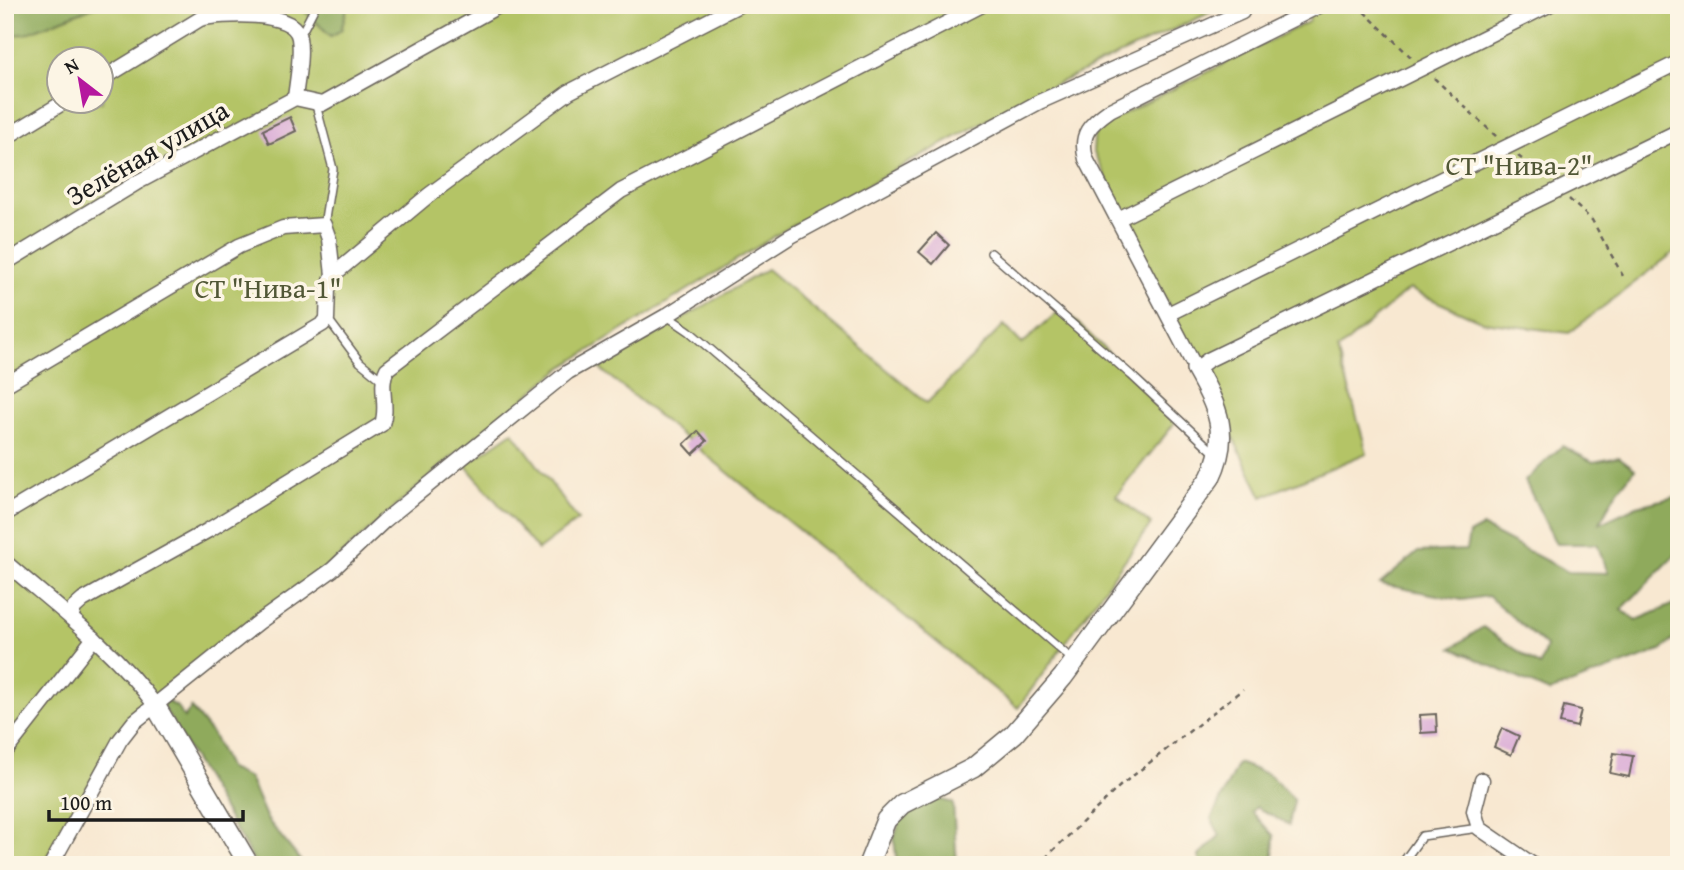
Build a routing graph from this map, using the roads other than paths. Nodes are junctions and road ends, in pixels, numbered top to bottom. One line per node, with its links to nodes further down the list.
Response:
1 (316, 5): 8 (lane)
2 (500, 5): 12 (street)
3 (739, 5): 20 (street)
4 (982, 5): 25 (street)
5 (1321, 5): 16 (street)
6 (1549, 5): 16 (street)
7 (1242, 12): 22 (street)
8 (299, 37): 10 (street); 11 (street)
9 (1679, 62): 21 (street)
10 (116, 70)
11 (295, 98): 12 (street); 19 (street, Зелёная улица)
12 (316, 105): 17 (lane)
13 (46, 113): 15 (street)
14 (1679, 131): 24 (street)
15 (5, 138)
16 (1118, 219): 21 (street)
17 (324, 225): 20 (street); 26 (street)
18 (991, 253): 27 (lane)
19 (5, 263)
20 (332, 275): 23 (street)
21 (1168, 314): 24 (street)
22 (666, 316): 32 (lane); 33 (street)
23 (327, 319): 25 (lane); 28 (street)
24 (1196, 369): 27 (street)
25 (382, 380): 30 (street)
26 (5, 385)
27 (1220, 458): 32 (street)
28 (5, 514)
29 (7, 567): 30 (street)
30 (71, 618): 31 (street)
31 (94, 638): 33 (street); 34 (street)
32 (1075, 661): 39 (street)
33 (155, 705): 37 (street); 38 (street)
34 (5, 752)
35 (1482, 780): 36 (street)
36 (1479, 828): 40 (lane); 41 (street)
37 (51, 865)
38 (249, 865)
39 (868, 865)
40 (1401, 865)
41 (1533, 865)

